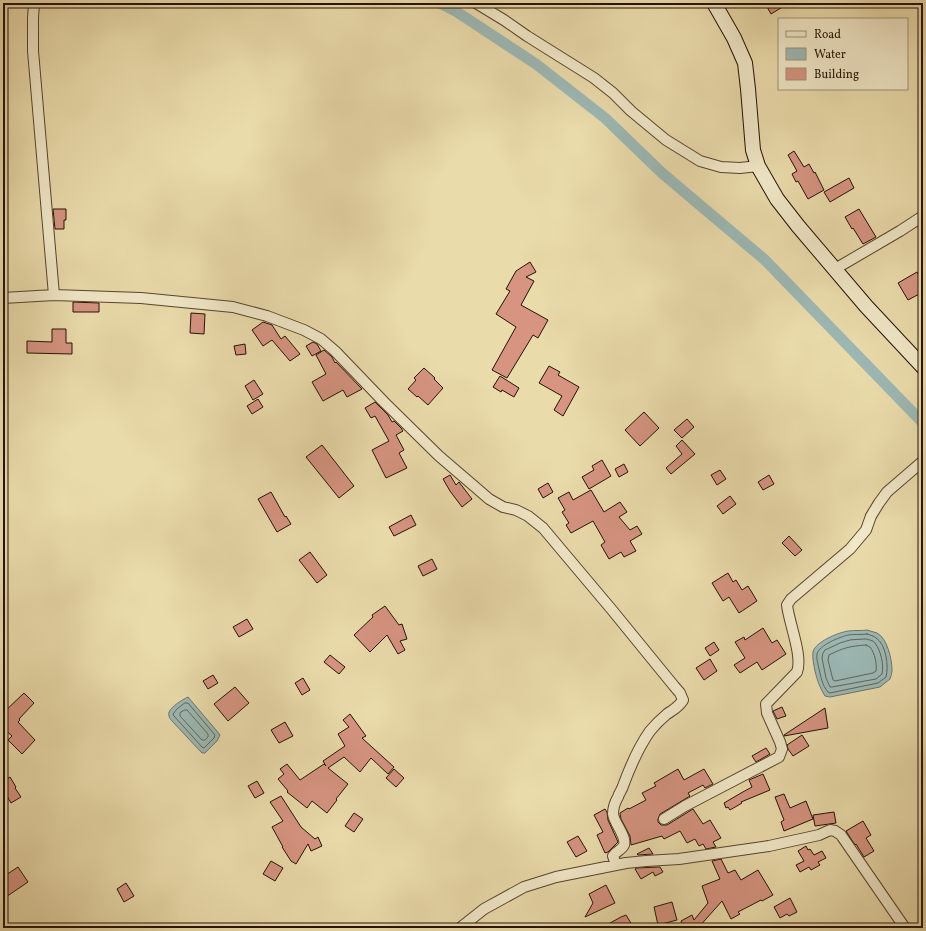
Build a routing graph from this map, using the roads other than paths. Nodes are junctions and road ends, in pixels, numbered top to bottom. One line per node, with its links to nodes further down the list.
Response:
1 (34, 3): 7 (street)
2 (476, 3): 4 (street)
3 (714, 3): 4 (main road)
4 (758, 166): 6 (main road)
5 (923, 216): 6 (street)
6 (835, 269): 9 (main road)
7 (54, 295): 8 (street); 12 (street)
8 (3, 298)
9 (923, 367)
10 (923, 461): 11 (street)
11 (664, 818)
12 (616, 865): 13 (street); 14 (street)
13 (460, 928)
14 (905, 928)

